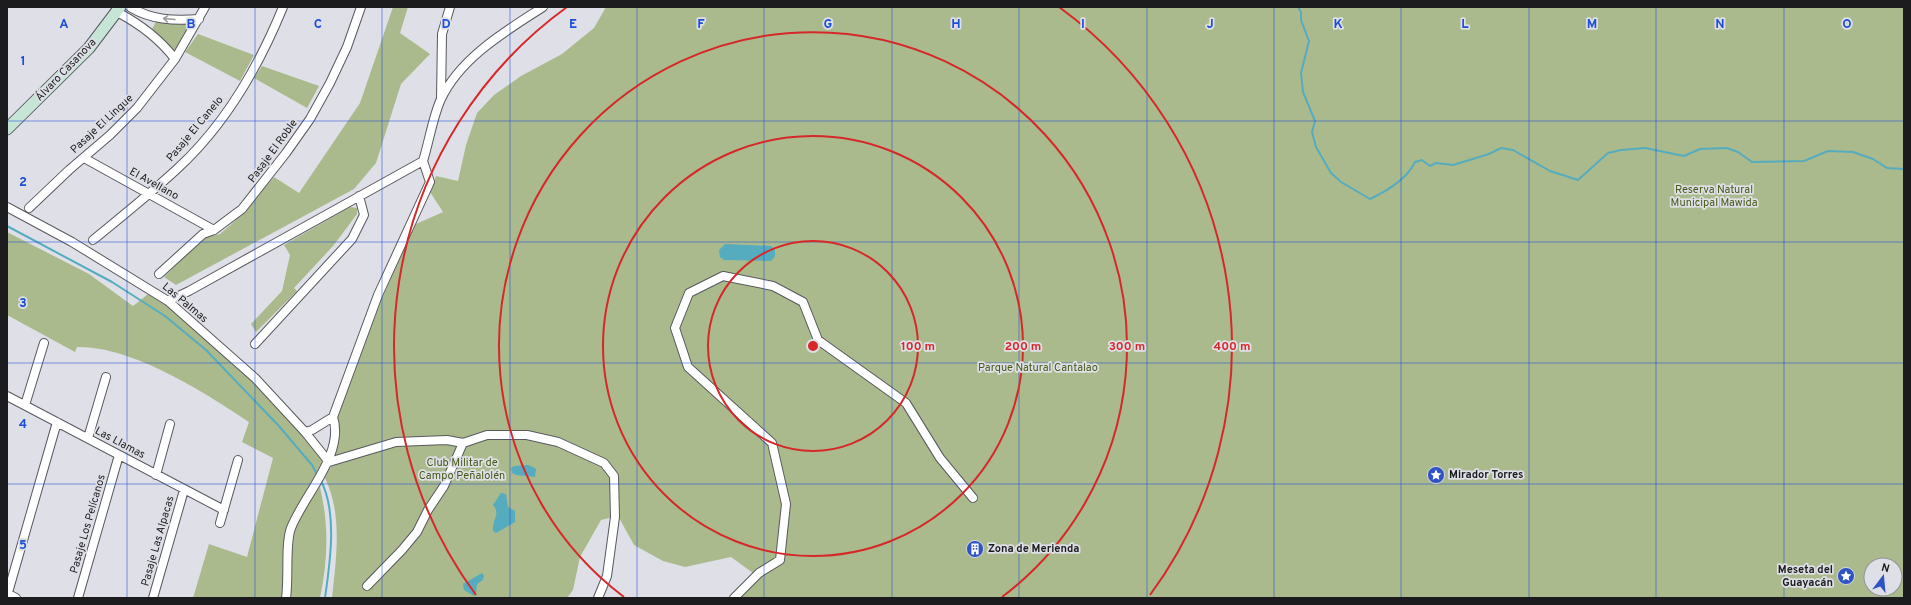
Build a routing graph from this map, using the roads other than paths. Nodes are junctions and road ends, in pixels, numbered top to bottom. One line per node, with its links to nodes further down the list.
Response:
1 (130, 7): 8 (street, one-way to 1)
2 (205, 7): 8 (street, Pasaje El Lingue)
3 (283, 7): 14 (street, Pasaje El Canelo)
4 (361, 7): 18 (street, Pasaje El Roble)
5 (450, 7): 10 (street)
6 (543, 7): 10 (street)
7 (118, 10): 9 (street); 11 (street, Álvaro Casanova)
8 (199, 19): 9 (street, Pasaje El Lingue)
9 (175, 59): 12 (street, Pasaje El Lingue)
10 (441, 99): 13 (street)
11 (7, 129)
12 (84, 158): 14 (street, El Avellano); 17 (street, Pasaje El Lingue)
13 (423, 161): 15 (street); 27 (street)
14 (149, 194): 18 (street, El Avellano); 19 (street, Pasaje El Canelo)
15 (359, 196): 21 (street); 23 (street)
16 (7, 208): 21 (street, Las Palmas)
17 (29, 208)
18 (214, 230): 20 (street, Pasaje El Roble)
19 (93, 240)
20 (159, 274)
21 (168, 301): 30 (street, Las Palmas)
22 (44, 343): 26 (street)
23 (255, 344)
24 (106, 377): 31 (street)
25 (7, 396): 26 (street, Las Llamas)
26 (25, 406): 28 (street, Las Llamas)
27 (333, 417): 30 (street); 35 (street)
28 (56, 422): 31 (street, Las Llamas); 42 (street)
29 (170, 424): 36 (street)
30 (305, 432): 35 (street, Las Palmas)
31 (88, 438): 33 (street, Las Llamas)
32 (463, 443): 35 (street); 41 (street); 47 (street)
33 (119, 455): 36 (street, Las Llamas); 44 (street, Pasaje Los Pelícanos)
34 (238, 460): 39 (street)
35 (329, 462): 46 (street)
36 (156, 474): 37 (street, Las Llamas)
37 (184, 490): 39 (street, Las Llamas); 45 (street, Pasaje Las Alpacas)
38 (973, 498): 48 (street)
39 (224, 510): 40 (street)
40 (220, 523)
41 (367, 586)
42 (7, 594): 43 (street)
43 (16, 598)
44 (78, 598)
45 (153, 598)
46 (286, 598)
47 (598, 598)
48 (734, 598)

